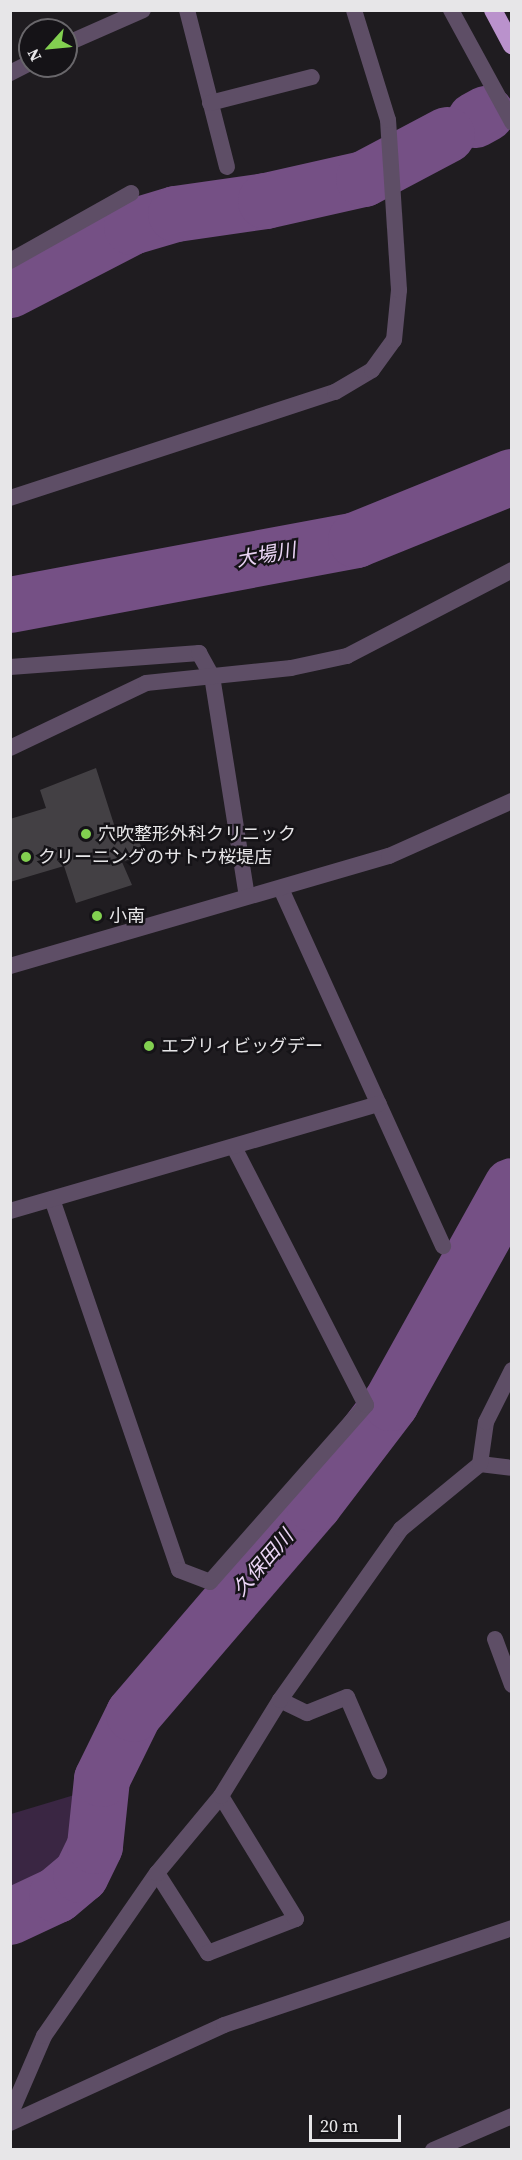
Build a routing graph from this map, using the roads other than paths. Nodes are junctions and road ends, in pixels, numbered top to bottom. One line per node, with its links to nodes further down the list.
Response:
1 (143, 10): 6 (street)
2 (187, 10): 9 (street)
3 (354, 10): 14 (street)
4 (451, 10): 10 (street)
5 (493, 10): 7 (highway)
6 (78, 39)
7 (512, 45)
8 (312, 77): 9 (street)
9 (210, 103): 11 (street)
10 (512, 122)
11 (227, 167)
12 (131, 193): 13 (street)
13 (10, 261)
14 (10, 498)
15 (512, 570): 17 (street)
16 (10, 667): 17 (street)
17 (212, 676): 18 (street); 21 (street)
18 (10, 748)
19 (512, 801): 20 (street)
20 (282, 891): 21 (street); 23 (street)
21 (247, 896): 22 (street)
22 (10, 966)
23 (378, 1104): 24 (street); 27 (street)
24 (234, 1147): 25 (street); 25 (street)
25 (52, 1199): 26 (street)
26 (10, 1211)
27 (443, 1246)
28 (512, 1370): 29 (street)
29 (480, 1464): 30 (street); 33 (street)
30 (512, 1468)
31 (495, 1639): 32 (street)
32 (512, 1685)
33 (280, 1700): 34 (street); 35 (street)
34 (379, 1771)
35 (221, 1796): 36 (street); 36 (street)
36 (157, 1873): 38 (street)
37 (512, 1928): 40 (street)
38 (10, 2115)
39 (512, 2116): 41 (street)
40 (10, 2123)
41 (433, 2150)

